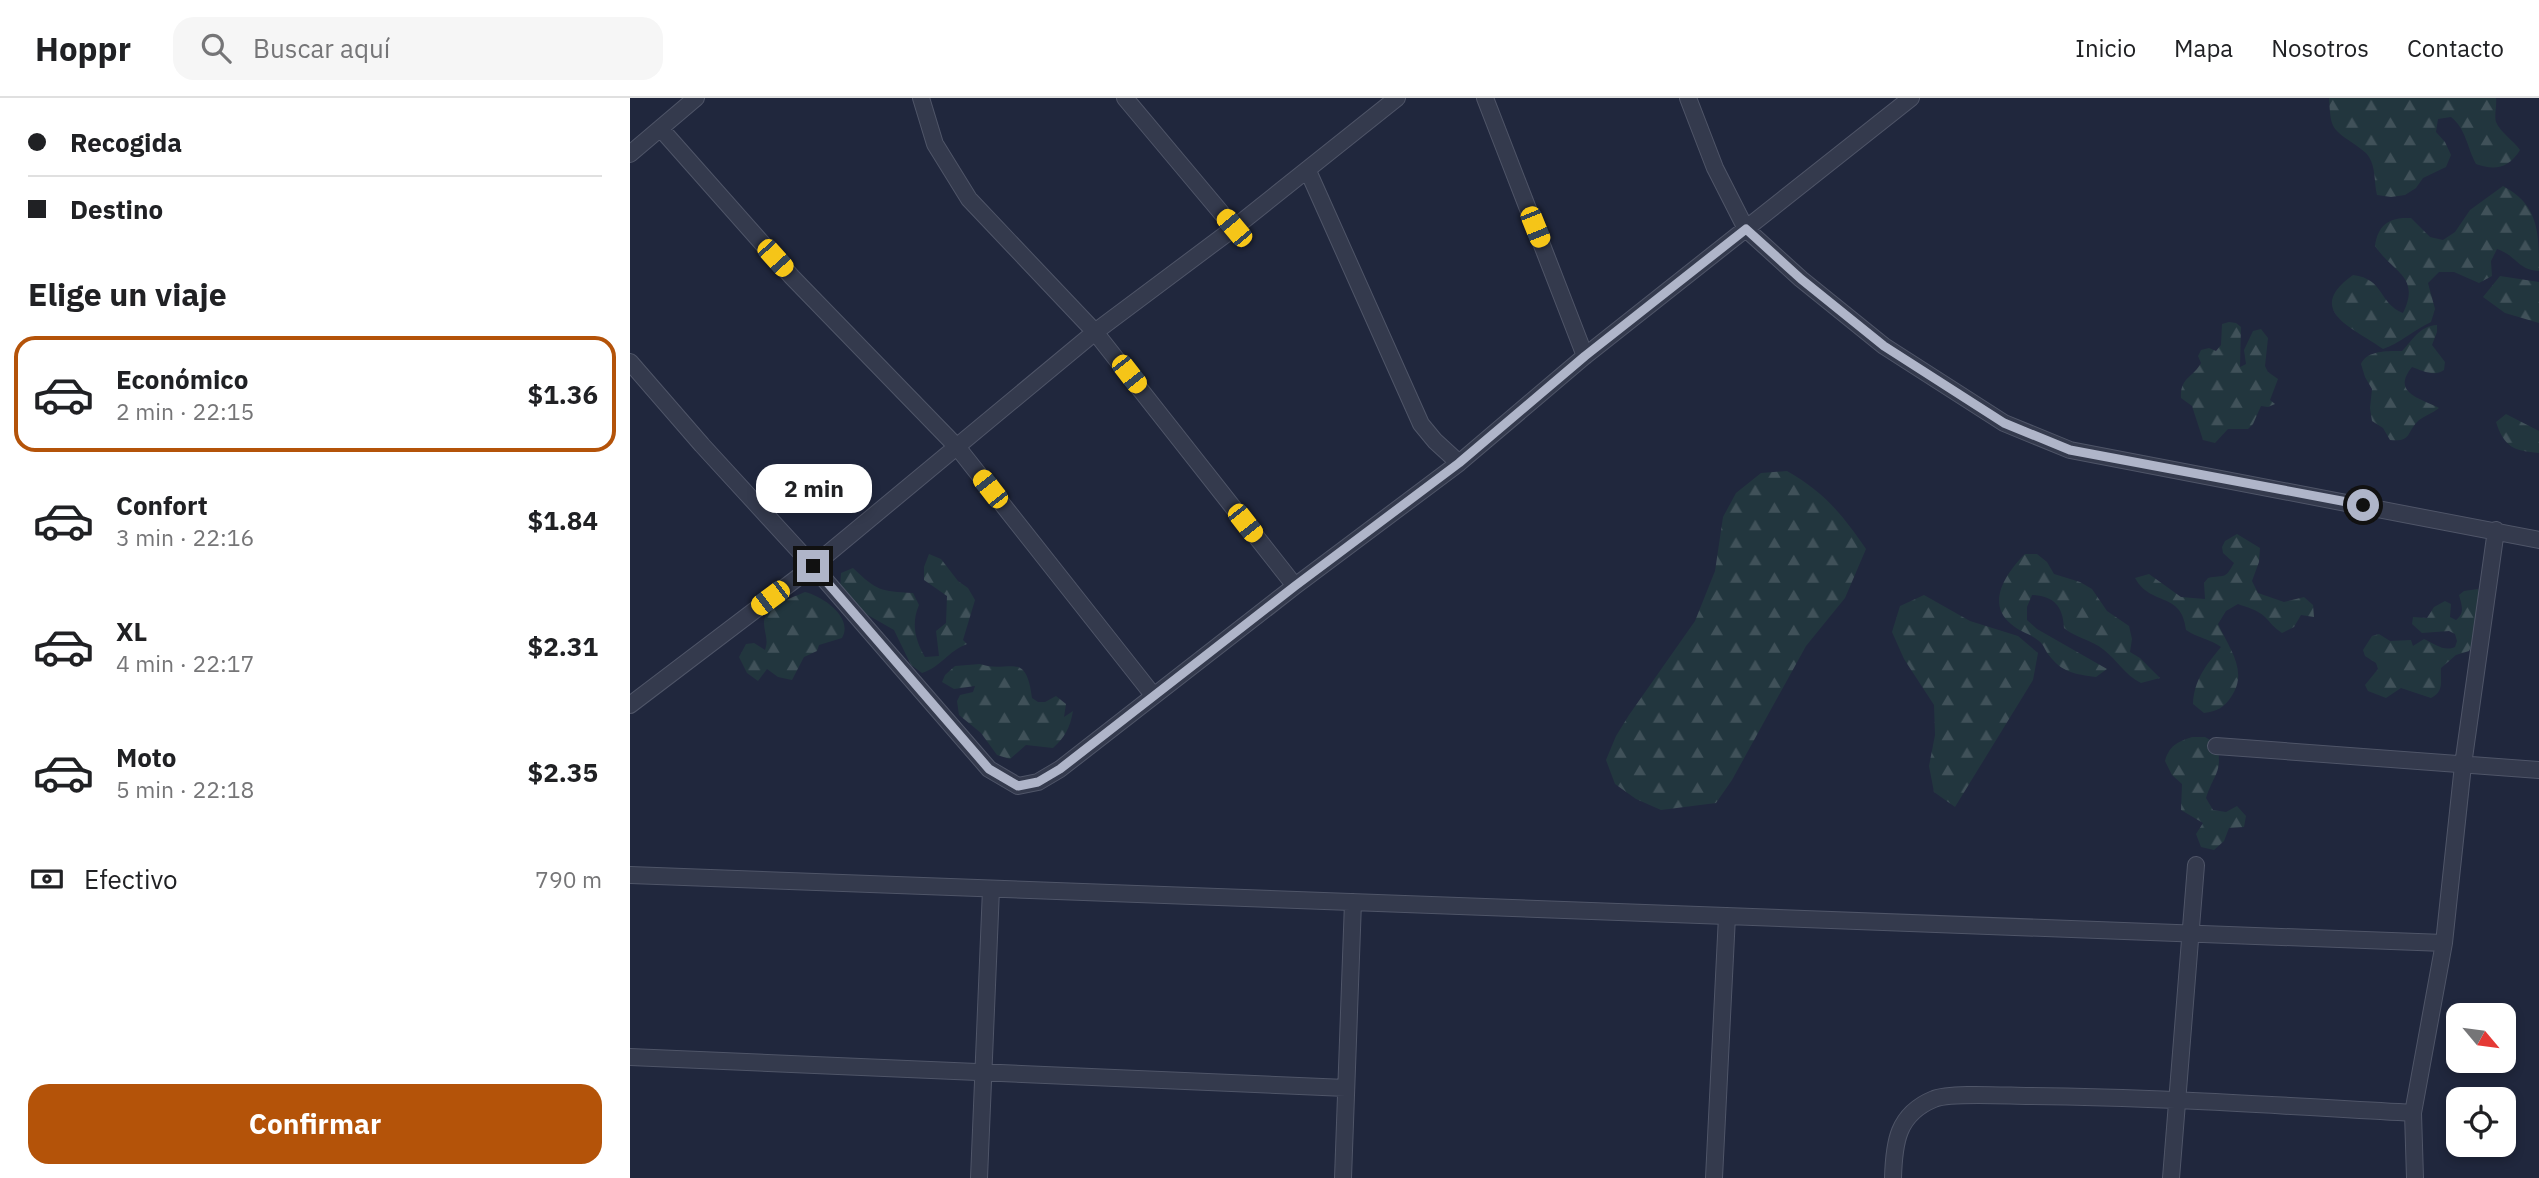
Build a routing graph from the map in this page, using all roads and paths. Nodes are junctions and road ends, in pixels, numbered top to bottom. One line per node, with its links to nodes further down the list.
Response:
1 (696, 98): 9 (street)
2 (921, 98): 14 (street)
3 (1125, 98): 12 (street)
4 (1397, 98): 8 (street)
5 (1485, 98): 15 (street)
6 (1688, 98): 13 (street)
7 (1905, 100): 13 (street)
8 (1379, 103): 11 (street)
9 (661, 129): 10 (street); 17 (street)
10 (630, 154)
11 (1308, 171): 12 (street); 18 (street)
12 (1234, 228): 14 (street)
13 (1746, 229): 15 (street); 19 (street)
14 (1095, 332): 17 (street); 22 (street)
15 (1585, 356): 18 (street)
16 (630, 362): 21 (street)
17 (958, 448): 21 (street); 23 (street)
18 (1459, 463): 22 (street)
19 (2496, 530): 20 (street); 26 (street)
20 (2539, 540)
21 (813, 566): 23 (street); 24 (street)
22 (1295, 586): 23 (street)
23 (1153, 695)
24 (633, 697)
25 (2216, 746): 26 (street)
26 (2463, 765): 27 (street); 34 (street)
27 (2539, 770)
28 (2196, 865): 33 (street)
29 (630, 876): 30 (street)
30 (991, 889): 31 (street); 36 (street)
31 (1353, 902): 32 (street); 37 (street)
32 (1727, 916): 33 (street); 42 (street)
33 (2190, 934): 34 (street); 38 (street)
34 (2444, 943): 39 (street)
35 (630, 1057): 36 (street)
36 (983, 1072): 37 (street); 40 (street)
37 (1346, 1088): 41 (street)
38 (2177, 1100): 39 (street); 43 (street); 44 (street)
39 (2413, 1112): 45 (street)
40 (979, 1178)
41 (1343, 1178)
42 (1714, 1178)
43 (1893, 1178)
44 (2171, 1178)
45 (2415, 1178)

